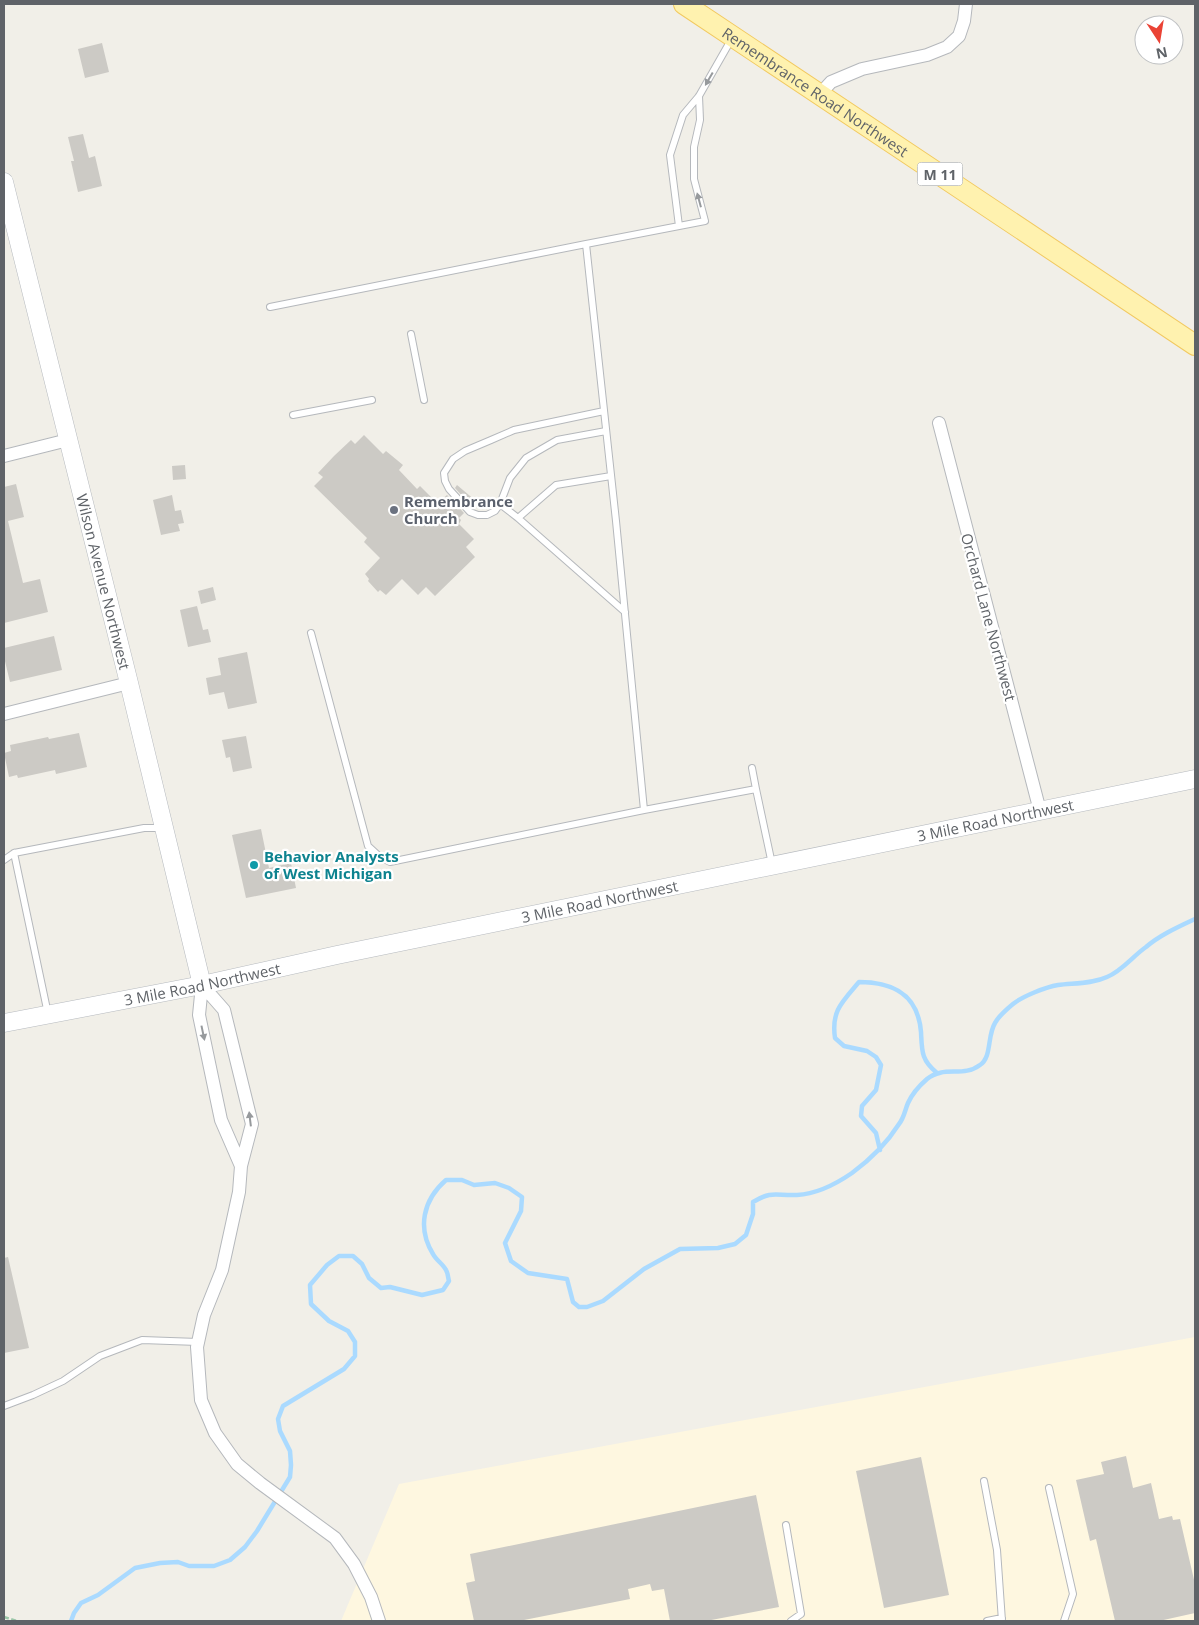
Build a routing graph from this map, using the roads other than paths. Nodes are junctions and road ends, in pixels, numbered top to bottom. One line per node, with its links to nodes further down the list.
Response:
1 (684, 4): 3 (main road, Remembrance Road Northwest / M 11)
2 (966, 4): 4 (street)
3 (733, 36): 4 (main road, Remembrance Road Northwest / M 11); 5 (lane, one-way to 5)
4 (820, 94): 12 (main road, Remembrance Road Northwest / M 11)
5 (699, 96): 7 (lane); 7 (lane, one-way to 5)
6 (4, 182): 8 (main road, Wilson Avenue Northwest)
7 (679, 226): 9 (lane)
8 (9, 228): 19 (main road, Wilson Avenue Northwest)
9 (586, 244): 10 (lane); 15 (lane)
10 (270, 308)
11 (411, 334): 14 (lane)
12 (1195, 345)
13 (372, 400): 16 (lane)
14 (424, 400)
15 (604, 411): 18 (lane); 22 (lane)
16 (293, 415)
17 (939, 423): 32 (street, Orchard Lane Northwest)
18 (606, 430): 21 (lane); 22 (lane)
19 (68, 440): 20 (street); 26 (main road, Wilson Avenue Northwest)
20 (4, 456)
21 (611, 476): 23 (lane); 24 (lane)
22 (500, 504): 23 (lane)
23 (518, 518): 24 (lane)
24 (625, 612): 31 (lane)
25 (310, 633): 31 (lane)
26 (129, 683): 27 (street); 33 (main road, Wilson Avenue Northwest)
27 (4, 714)
28 (752, 768): 30 (lane)
29 (1195, 779): 32 (main road, 3 Mile Road Northwest)
30 (756, 789): 31 (lane); 36 (lane)
31 (644, 810)
32 (1040, 810): 36 (main road, 3 Mile Road Northwest)
33 (164, 828): 34 (lane); 37 (main road, Wilson Avenue Northwest)
34 (14, 853): 35 (lane); 38 (lane)
35 (4, 860)
36 (773, 866): 37 (main road, 3 Mile Road Northwest)
37 (202, 984): 38 (main road, 3 Mile Road Northwest); 40 (street, one-way to 40); 40 (street, one-way to 37)
38 (48, 1014): 39 (main road, 3 Mile Road Northwest)
39 (4, 1023)
40 (241, 1166): 41 (street)
41 (198, 1342): 42 (lane); 47 (street)
42 (4, 1406)
43 (984, 1481): 46 (lane)
44 (1049, 1488): 50 (lane)
45 (786, 1525): 48 (lane)
46 (1002, 1620): 49 (lane)
47 (379, 1621)
48 (791, 1621)
49 (987, 1621)
50 (1064, 1621)

